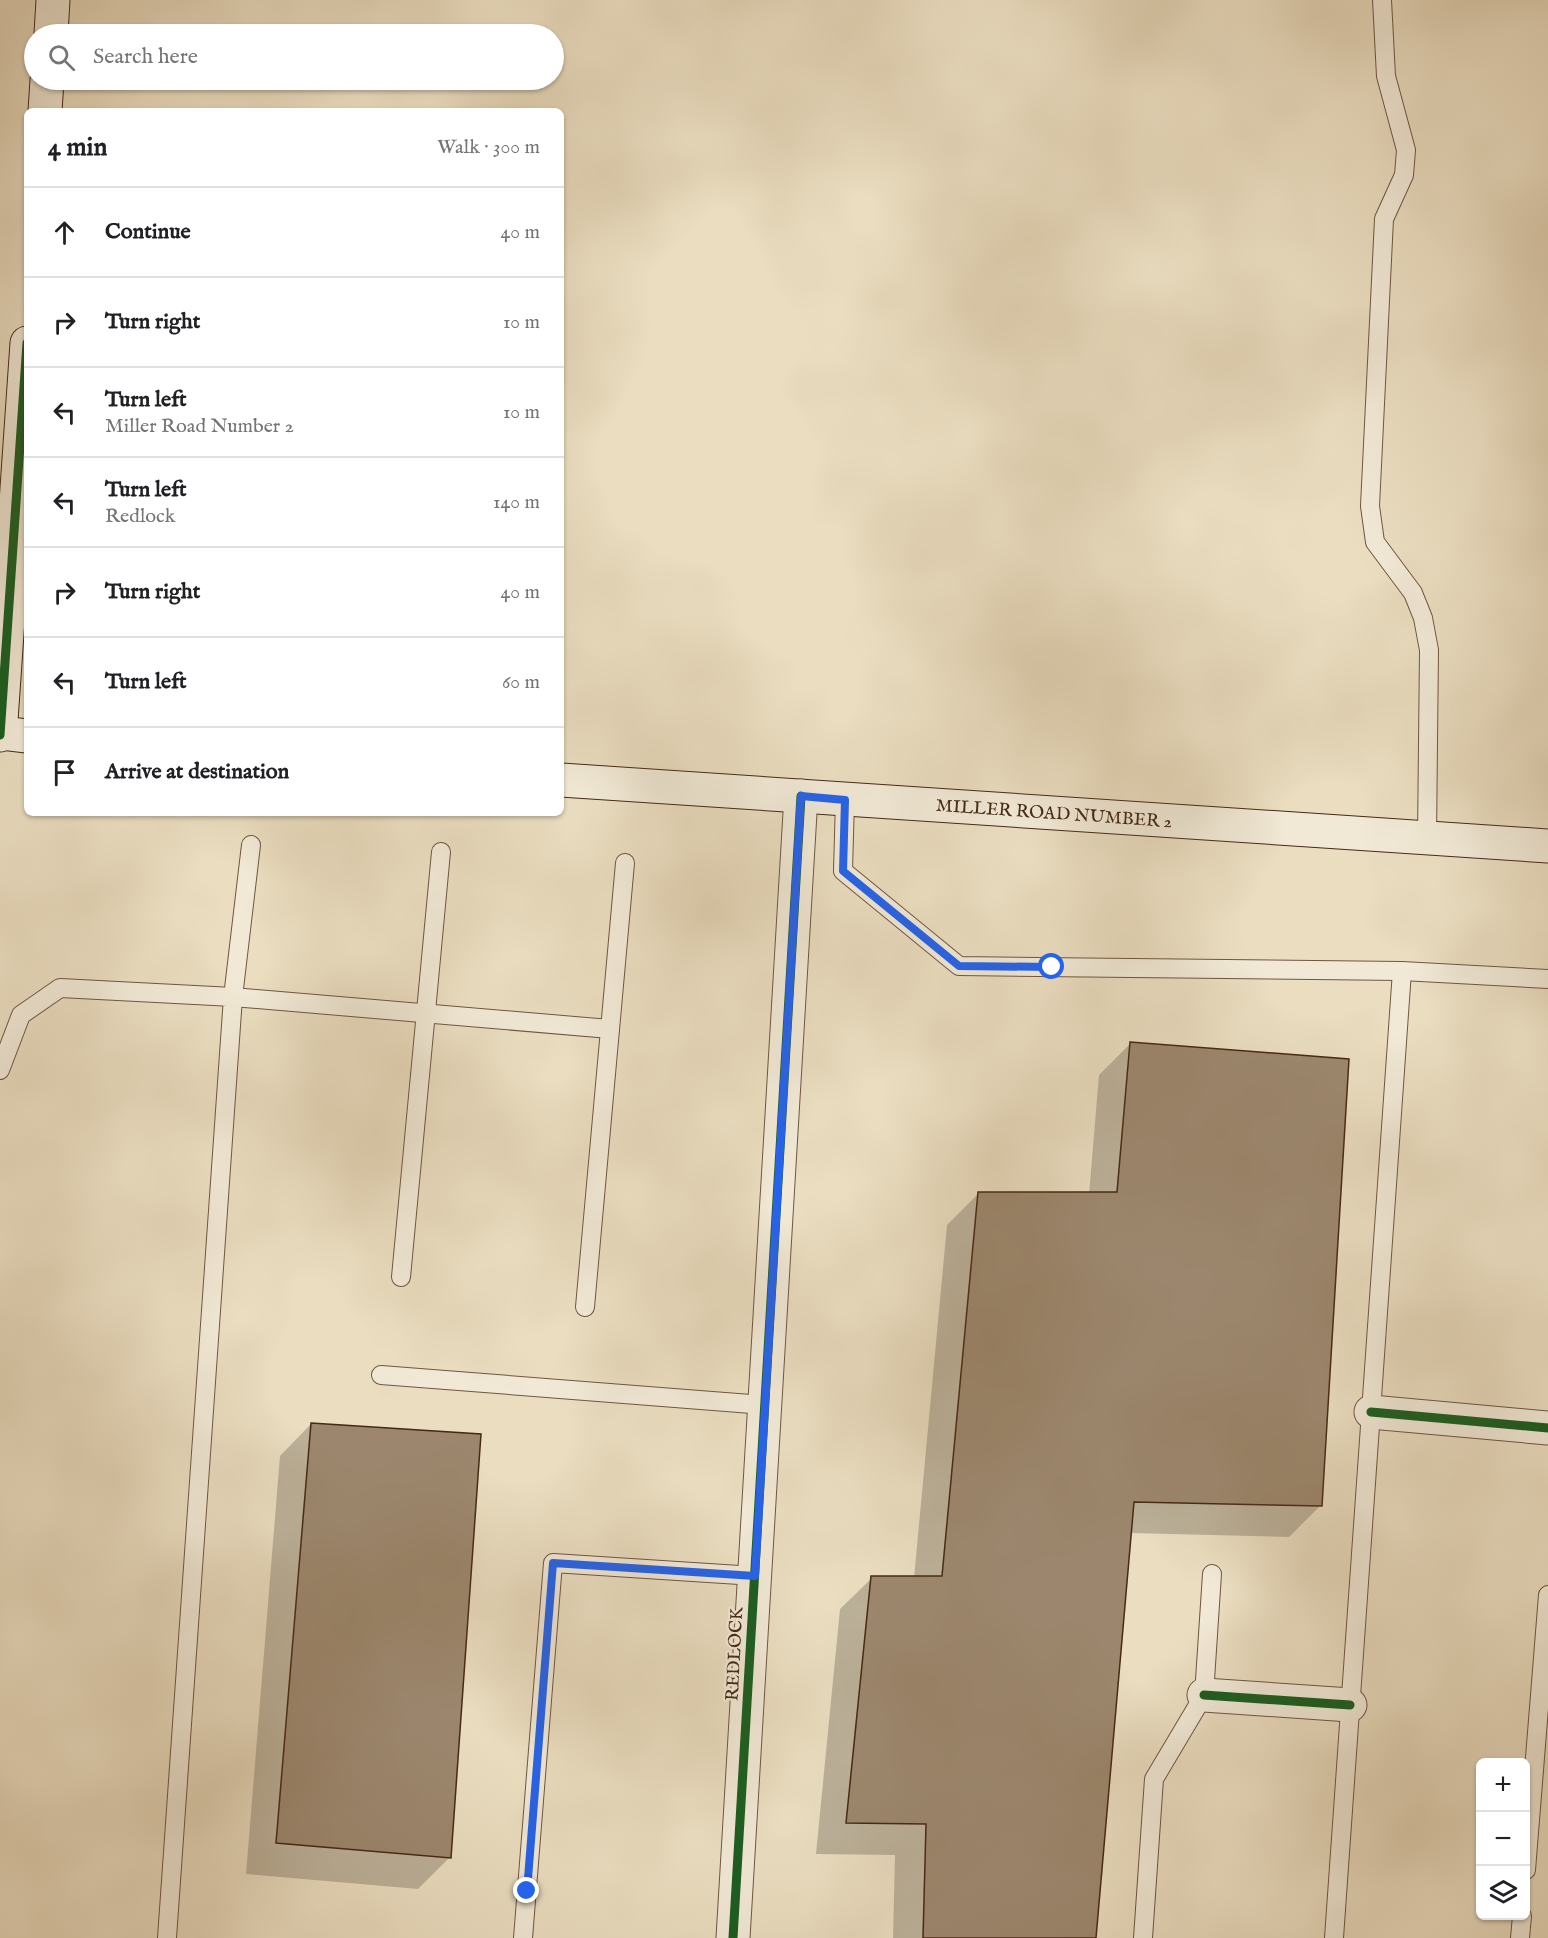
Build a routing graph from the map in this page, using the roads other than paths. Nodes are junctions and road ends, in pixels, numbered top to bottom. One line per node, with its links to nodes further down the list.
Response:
1 (53, 0): 3 (street)
2 (1382, 0): 12 (lane)
3 (52, 24)
4 (46, 90): 5 (street)
5 (45, 108)
6 (24, 386): 7 (street)
7 (0, 734): 8 (street)
8 (24, 736)
9 (564, 780): 10 (street, MILLER ROAD NUMBER 2)
10 (801, 796): 11 (street, MILLER ROAD NUMBER 2); 26 (street, REDLOCK)
11 (845, 800): 12 (street, MILLER ROAD NUMBER 2); 17 (lane)
12 (1427, 838): 14 (street, MILLER ROAD NUMBER 2)
13 (250, 845): 19 (lane)
14 (1548, 846)
15 (441, 852): 20 (lane)
16 (625, 863): 21 (lane)
17 (1402, 971): 18 (lane); 27 (lane)
18 (1548, 979)
19 (233, 997): 20 (lane); 22 (lane); 36 (lane)
20 (426, 1013): 21 (lane); 23 (lane)
21 (610, 1029): 24 (lane)
22 (0, 1070)
23 (401, 1278)
24 (585, 1307)
25 (381, 1375): 26 (lane)
26 (765, 1405): 30 (street, REDLOCK)
27 (1371, 1412): 28 (street); 33 (lane)
28 (1548, 1428)
29 (1212, 1574): 32 (lane)
30 (755, 1576): 37 (lane); 38 (street, REDLOCK)
31 (1548, 1595): 34 (lane)
32 (1204, 1695): 33 (street); 39 (lane)
33 (1350, 1705): 40 (lane)
34 (1526, 1866)
35 (1522, 1920): 41 (lane)
36 (167, 1938)
37 (523, 1938)
38 (733, 1938)
39 (1143, 1938)
40 (1334, 1938)
41 (1520, 1938)

